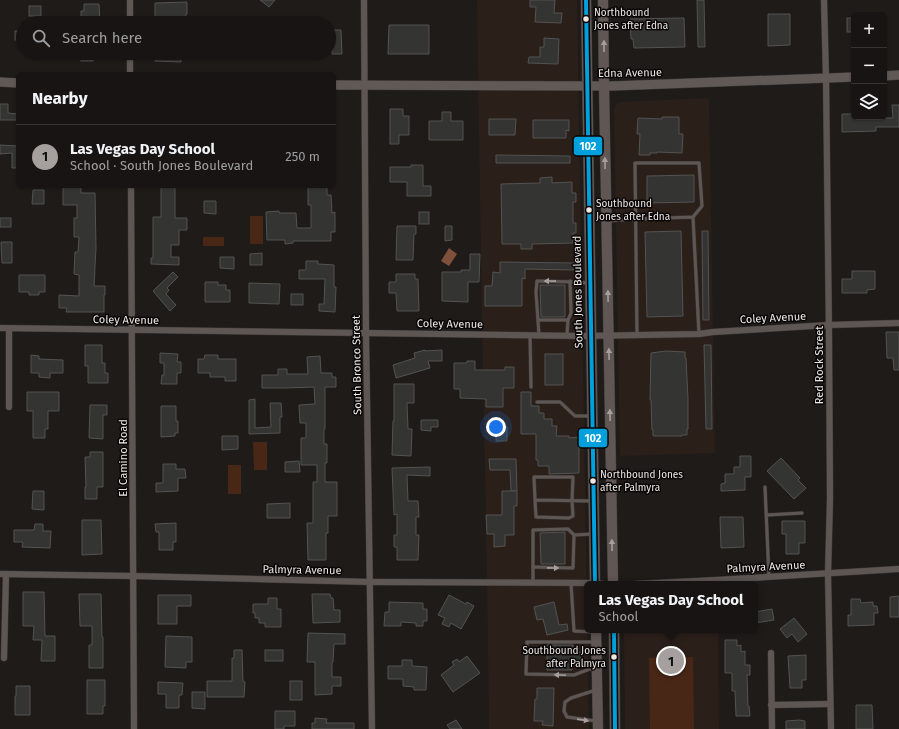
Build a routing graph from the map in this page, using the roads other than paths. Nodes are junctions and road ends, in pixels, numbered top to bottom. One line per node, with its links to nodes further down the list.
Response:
1 (130, 0): 6 (street)
2 (364, 0): 16 (street, South Bronco Street)
3 (586, 0): 17 (main road, South Jones Boulevard)
4 (603, 0): 18 (main road, one-way to 4)
5 (824, 0): 12 (street, Red Rock Street)
6 (130, 16)
7 (130, 60): 8 (street)
8 (130, 72)
9 (899, 75): 10 (street)
10 (887, 76)
11 (851, 77): 12 (street, Edna Avenue)
12 (826, 78): 18 (street, Edna Avenue); 28 (street, Red Rock Street)
13 (0, 82): 14 (street)
14 (16, 83)
15 (336, 85): 16 (street, Edna Avenue)
16 (365, 85): 17 (street, Edna Avenue); 32 (street, South Bronco Street)
17 (587, 86): 18 (street, Edna Avenue); 24 (main road, South Jones Boulevard)
18 (604, 86): 22 (main road, one-way to 18)
19 (131, 188): 31 (street, El Camino Road)
20 (693, 217): 21 (lane); 21 (lane); 33 (lane)
21 (635, 219): 22 (lane); 38 (lane)
22 (606, 221): 37 (main road, one-way to 22)
23 (570, 281): 24 (lane); 25 (lane, one-way to 25); 26 (lane)
24 (590, 283): 39 (main road, South Jones Boulevard)
25 (538, 320): 26 (lane); 35 (lane)
26 (568, 320): 36 (lane)
27 (899, 323): 28 (street, Coley Avenue)
28 (829, 325): 33 (street, Coley Avenue); 55 (street, Red Rock Street)
29 (0, 328): 30 (street, Coley Avenue)
30 (9, 329): 31 (street, Coley Avenue); 42 (street)
31 (133, 330): 32 (street, Coley Avenue); 56 (street, El Camino Road)
32 (366, 333): 34 (street, Coley Avenue); 61 (street, South Bronco Street)
33 (699, 334): 38 (street, Coley Avenue)
34 (530, 335): 35 (street, Coley Avenue); 40 (lane)
35 (539, 335): 36 (street, Coley Avenue)
36 (567, 335): 39 (street, Coley Avenue)
37 (608, 335): 38 (street, Coley Avenue); 39 (street, Coley Avenue); 59 (main road, one-way to 37)
38 (637, 335)
39 (591, 336): 43 (main road, South Jones Boulevard)
40 (531, 387)
41 (537, 402): 43 (lane)
42 (9, 407)
43 (593, 416): 47 (main road, South Jones Boulevard)
44 (765, 487): 49 (lane)
45 (535, 500): 46 (lane); 46 (lane); 46 (lane)
46 (572, 501): 47 (lane)
47 (594, 501): 50 (main road, South Jones Boulevard)
48 (802, 513): 49 (lane)
49 (767, 515): 57 (lane)
50 (595, 534): 51 (lane); 58 (main road, South Jones Boulevard)
51 (574, 535): 52 (lane, one-way to 51); 52 (lane)
52 (533, 567): 62 (lane)
53 (899, 570): 55 (street, Palmyra Avenue)
54 (3, 574): 56 (street, Palmyra Avenue); 70 (street)
55 (828, 574): 57 (street, Palmyra Avenue); 73 (street, Red Rock Street)
56 (134, 576): 61 (street, Palmyra Avenue); 76 (street, El Camino Road)
57 (769, 577): 60 (street, Palmyra Avenue)
58 (598, 581)
59 (613, 581)
60 (692, 581)
61 (370, 582): 62 (street, Palmyra Avenue); 77 (street, South Bronco Street)
62 (533, 583): 63 (street, Palmyra Avenue)
63 (571, 584): 64 (street, Palmyra Avenue); 65 (lane)
64 (584, 584)
65 (584, 631)
66 (596, 633): 68 (main road)
67 (614, 633): 78 (main road)
68 (596, 642): 71 (main road); 71 (lane, one-way to 68)
69 (771, 653): 74 (street)
70 (4, 658)
71 (597, 666): 72 (main road)
72 (597, 690): 75 (main road); 75 (lane, one-way to 75)
73 (830, 704): 74 (street); 80 (street, Red Rock Street)
74 (772, 705): 79 (street)
75 (598, 725)
76 (134, 729)
77 (372, 729)
78 (616, 729)
79 (772, 729)
80 (831, 729)

